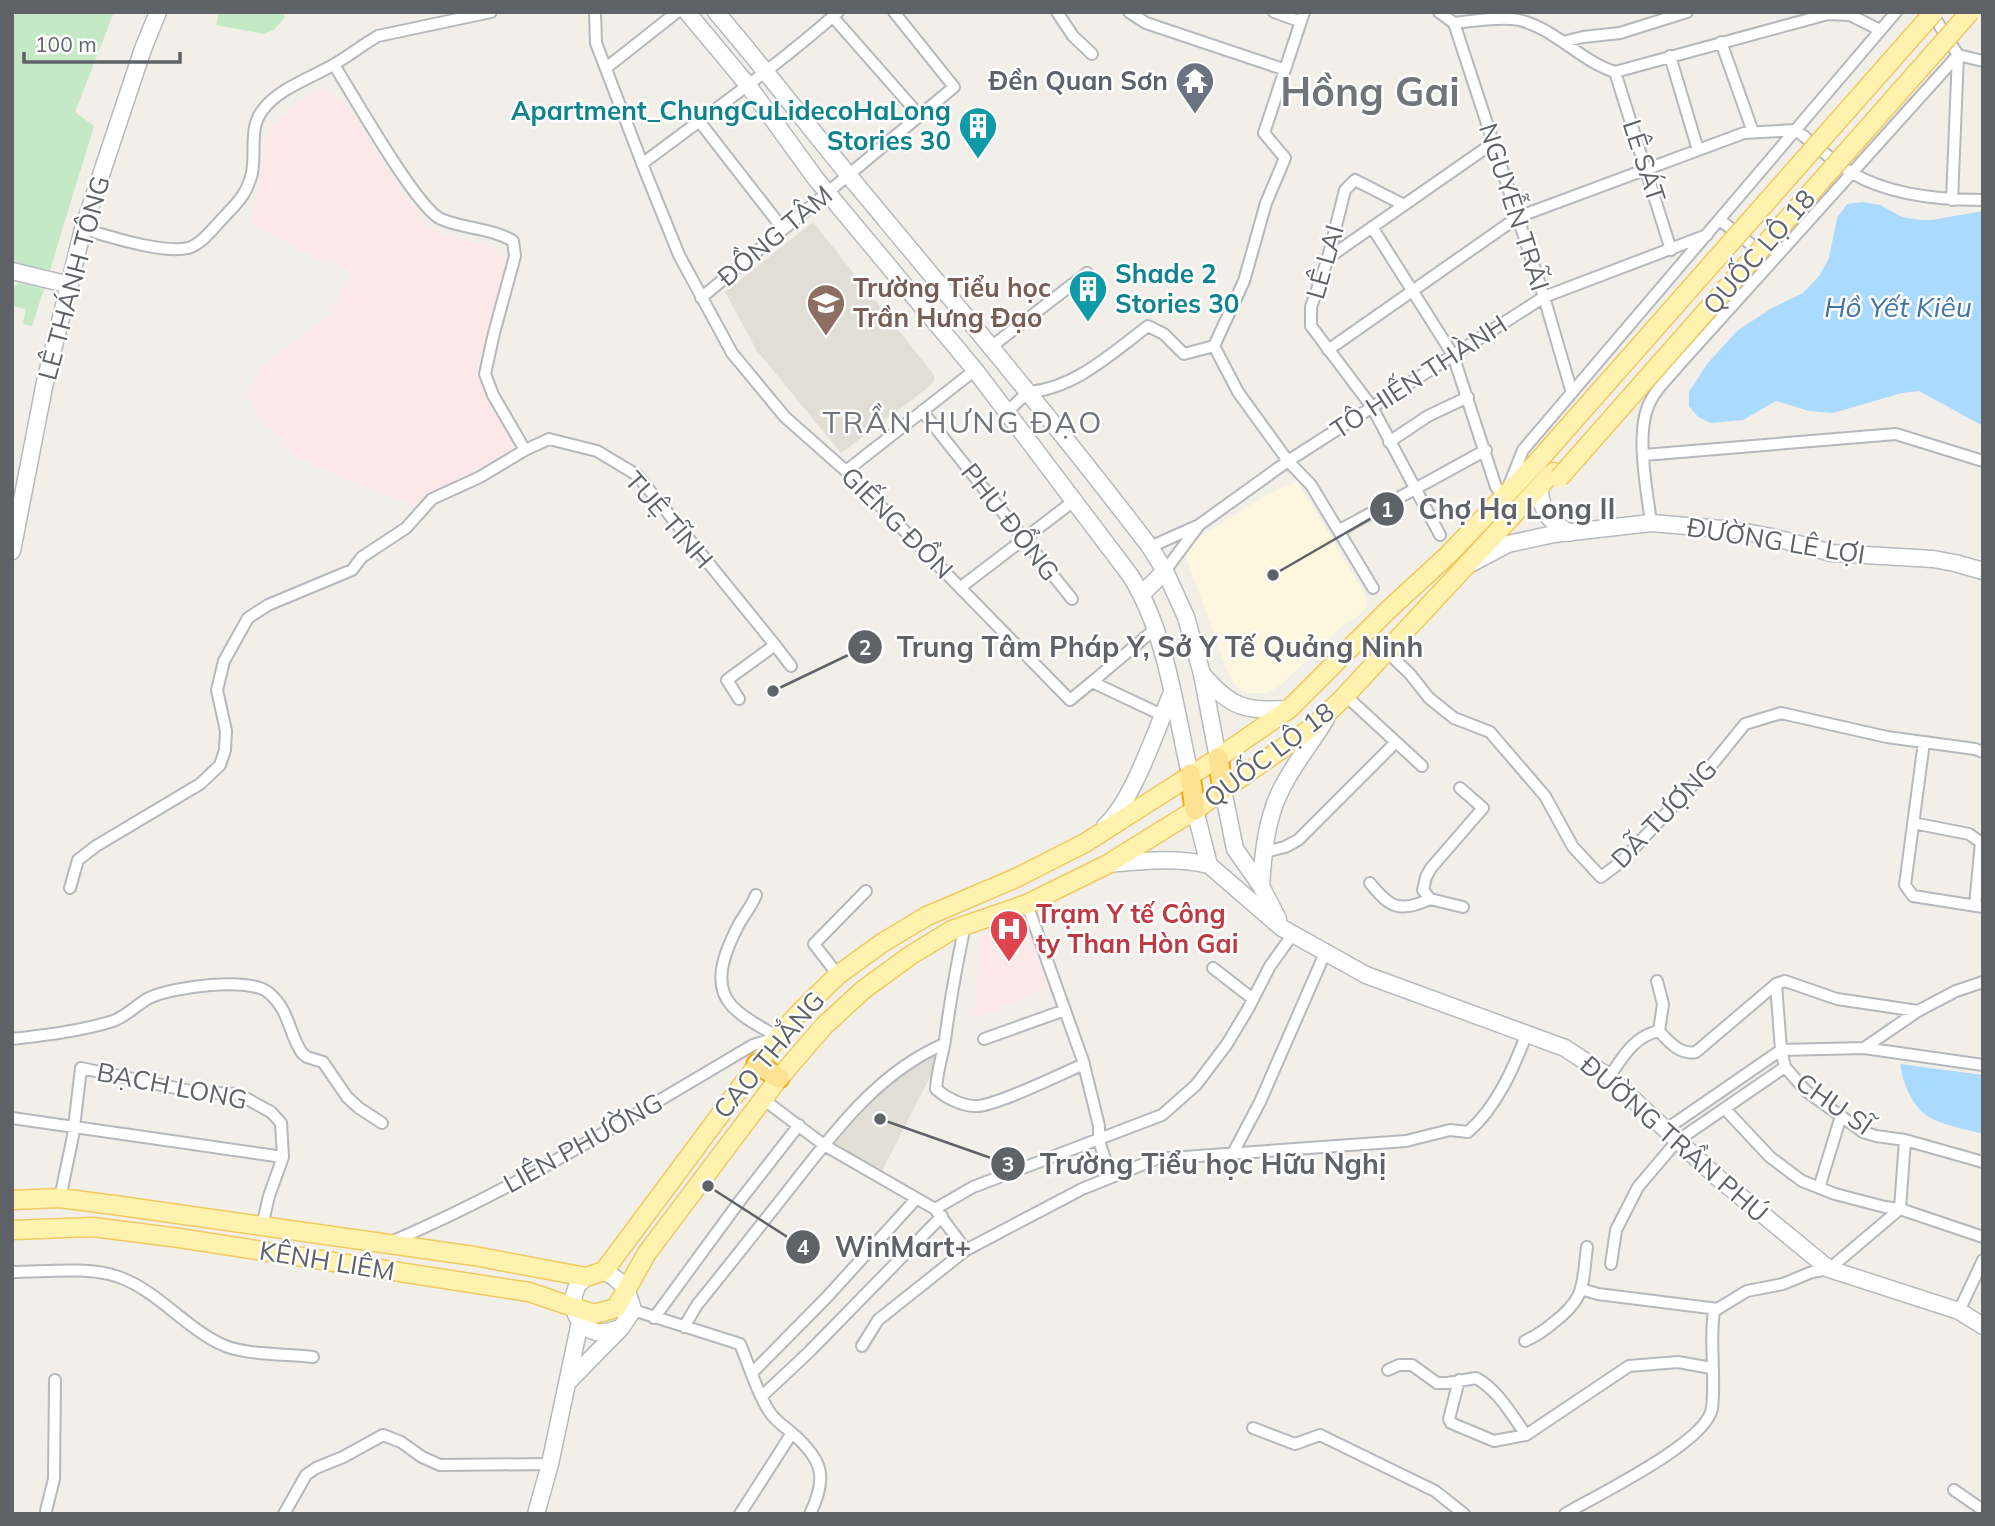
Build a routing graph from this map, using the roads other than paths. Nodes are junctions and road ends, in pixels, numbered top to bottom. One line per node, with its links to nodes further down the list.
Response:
1 (158, 12): 51 (main road, LÊ THÁNH TÔNG)
2 (491, 12): 28 (street)
3 (595, 12): 29 (street, GIẾNG ĐỒN)
4 (677, 12): 29 (street)
5 (687, 12): 33 (main road)
6 (716, 12): 31 (main road)
7 (894, 12): 34 (street, ĐỒNG TÂM)
8 (1057, 12): 24 (street)
9 (1129, 12): 30 (street)
10 (1274, 12): 19 (street)
11 (1439, 12): 20 (street)
12 (1687, 12): 22 (street)
13 (1896, 12): 21 (street)
14 (1923, 12): 81 (main road, QUỐC LỘ 18)
15 (1933, 12): 25 (street); 81 (main road, QUỐC LỘ 18, bridge)
16 (1959, 12): 81 (main road, QUỐC LỘ 18)
17 (1970, 12): 81 (main road, QUỐC LỘ 18, bridge)
18 (836, 14): 31 (street); 34 (street)
19 (1302, 17): 30 (street)
20 (1454, 23): 22 (street); 38 (street, NGUYỄN TRÃI)
21 (1880, 30): 23 (street); 36 (street)
22 (1563, 42): 32 (street)
23 (1721, 42): 26 (street); 37 (street)
24 (1092, 54)
25 (1958, 55): 27 (street); 42 (street); 45 (street)
26 (1670, 56): 32 (street); 39 (street)
27 (1983, 61)
28 (334, 65): 51 (street); 75 (street)
29 (606, 68): 40 (street, GIẾNG ĐỒN)
30 (1283, 69): 63 (street)
31 (768, 71): 33 (street); 43 (main road)
32 (1615, 72): 41 (street, LÊ SÁT)
33 (747, 84): 35 (street); 44 (main road)
34 (920, 116): 43 (street, ĐỒNG TÂM)
35 (699, 121): 40 (street); 52 (street)
36 (1796, 130): 37 (street); 42 (street); 49 (street)
37 (1753, 132): 39 (street)
38 (1493, 143): 47 (street); 48 (street, NGUYỄN TRÃI)
39 (1698, 150): 41 (street)
40 (642, 164): 62 (street, GIẾNG ĐỒN)
41 (1647, 169): 48 (street); 54 (street, LÊ SÁT)
42 (1851, 172): 45 (street); 56 (street)
43 (848, 175): 44 (street, ĐỒNG TÂM); 64 (main road)
44 (828, 193): 52 (street, ĐỒNG TÂM); 67 (main road)
45 (1952, 200): 46 (street)
46 (1983, 200)
47 (1404, 205): 50 (street); 55 (street, LÊ LAI)
48 (1518, 217): 60 (street); 61 (street, NGUYỄN TRÃI)
49 (1720, 220): 53 (street); 56 (street)
50 (1372, 227): 55 (street); 60 (street)
51 (83, 229): 59 (main road, LÊ THÁNH TÔNG)
52 (783, 229): 62 (street, ĐỒNG TÂM)
53 (1707, 235): 54 (street, TÔ HIẾN THÀNH); 69 (street)
54 (1671, 250): 61 (street, TÔ HIẾN THÀNH)
55 (1328, 258): 65 (street, LÊ LAI)
56 (1772, 261): 77 (street)
57 (12, 271): 59 (main road)
58 (1087, 273): 64 (street)
59 (70, 285): 92 (main road, LÊ THÁNH TÔNG)
60 (1412, 291): 65 (street); 66 (street)
61 (1544, 297): 66 (street, TÔ HIẾN THÀNH); 69 (street, NGUYỄN TRÃI)
62 (701, 298): 80 (street, GIẾNG ĐỒN)
63 (1214, 346): 68 (street); 78 (street)
64 (991, 347): 68 (main road)
65 (1328, 350): 71 (street, LÊ LAI)
66 (1453, 355): 70 (street); 71 (street, TÔ HIẾN THÀNH)
67 (975, 370): 72 (street); 73 (main road)
68 (1028, 392): 73 (street); 91 (main road)
69 (1572, 393): 83 (street)
70 (1468, 397): 74 (street); 76 (street)
71 (1372, 407): 74 (street, LÊ LAI); 78 (street, TÔ HIẾN THÀNH)
72 (922, 411): 80 (street); 90 (street, PHÙ ĐỔNG)
73 (1007, 412): 84 (main road)
74 (1389, 442): 82 (street, LÊ LAI)
75 (525, 450): 101 (street, TUỆ TĨNH); 129 (street, TUỆ TĨNH)
76 (1486, 450): 82 (street); 83 (street)
77 (1644, 455): 79 (street); 85 (street)
78 (1288, 461): 86 (street, TÔ HIẾN THÀNH); 87 (street)
79 (1983, 461)
80 (846, 471): 96 (street, GIẾNG ĐỒN)
81 (1542, 472): 83 (main road, QUỐC LỘ 18); 88 (main road); 93 (main road, QUỐC LỘ 18)
82 (1414, 488): 87 (street); 89 (street, LÊ LAI)
83 (1505, 497): 109 (main road, QUỐC LỘ 18)
84 (1075, 500): 90 (street); 98 (main road)
85 (1651, 523): 88 (main road, ĐƯỜNG LÊ LỢI); 95 (main road, ĐƯỜNG LÊ LỢI)
86 (1199, 525): 91 (street); 94 (street, TÔ HIẾN THÀNH)
87 (1340, 530): 97 (street)
88 (1569, 533): 93 (main road, ĐƯỜNG LÊ LỢI)
89 (1440, 535)
90 (1023, 538): 96 (street); 99 (street, PHÙ ĐỔNG)
91 (1150, 547): 94 (main road)
92 (12, 551)
93 (1468, 566): 102 (main road, QUỐC LỘ 18)
94 (1165, 571): 98 (main road); 104 (main road)
95 (1983, 571)
96 (961, 587): 105 (street, GIẾNG ĐỒN)
97 (1373, 588)
98 (1142, 594): 100 (main road)
99 (1072, 599)
100 (1155, 629): 105 (street); 106 (main road)
101 (775, 645): 103 (street, TUỆ TĨNH); 108 (street)
102 (1386, 651): 107 (main road, QUỐC LỘ 18); 113 (street, DÃ TƯỢNG)
103 (791, 666)
104 (1202, 674): 109 (main road); 115 (main road)
105 (1092, 682): 111 (street)
106 (1171, 695): 111 (main road); 117 (main road)
107 (1346, 696): 110 (main road, QUỐC LỘ 18); 112 (street)
108 (739, 699)
109 (1289, 709): 115 (main road, QUỐC LỘ 18)
110 (1332, 710): 119 (main road, QUỐC LỘ 18); 124 (main road)
111 (1163, 715): 122 (main road)
112 (1396, 742): 116 (street); 124 (street)
113 (1924, 742): 114 (street, DÃ TƯỢNG); 121 (street)
114 (1983, 752)
115 (1218, 758): 117 (main road, QUỐC LỘ 18); 119 (highway)
116 (1422, 766)
117 (1189, 774): 120 (highway); 122 (main road, CAO THẮNG)
118 (1460, 788): 132 (street)
119 (1223, 790): 120 (main road, QUỐC LỘ 18); 128 (main road)
120 (1195, 810): 125 (main road, CAO THẮNG); 126 (main road)
121 (1913, 824): 123 (street); 134 (street)
122 (1085, 843): 140 (main road, CAO THẮNG)
123 (1982, 843): 134 (street)
124 (1264, 852): 128 (main road)
125 (1108, 864): 126 (main road); 133 (main road, CAO THẮNG)
126 (1209, 865): 137 (main road, ĐƯỜNG TRẦN PHÚ)
127 (1370, 883): 132 (street)
128 (1261, 886): 137 (main road)
129 (70, 888)
130 (866, 891): 140 (street)
131 (756, 895): 149 (street)
132 (1430, 899): 135 (street)
133 (1027, 904): 136 (main road, CAO THẮNG); 145 (street)
134 (1979, 906)
135 (1463, 907)
136 (965, 925): 152 (street); 160 (main road, CAO THẮNG)
137 (1288, 931): 138 (main road, ĐƯỜNG TRẦN PHÚ); 144 (street)
138 (1326, 951): 148 (main road, ĐƯỜNG TRẦN PHÚ); 173 (street)
139 (1213, 968): 144 (street)
140 (838, 975): 149 (main road, CAO THẮNG)
141 (1657, 981): 147 (street)
142 (1983, 982): 146 (street)
143 (1776, 984): 146 (street); 147 (street); 154 (street, CHU SĨ)
144 (1252, 999): 169 (street)
145 (1065, 1010): 151 (street); 156 (street)
146 (1918, 1010): 153 (street)
147 (1659, 1031): 159 (street)
148 (1527, 1032): 159 (main road, ĐƯỜNG TRẦN PHÚ); 173 (street)
149 (778, 1037): 155 (main road, CAO THẮNG); 186 (street, LIÊN PHƯỜNG)
150 (12, 1039): 165 (street)
151 (984, 1039)
152 (944, 1044): 156 (street); 172 (street)
153 (1864, 1048): 154 (street); 157 (street)
154 (1781, 1050): 158 (street, CHU SĨ); 168 (street)
155 (757, 1064): 160 (highway); 192 (main road, CAO THẮNG)
156 (1084, 1065): 169 (street)
157 (1983, 1065)
158 (1785, 1068): 162 (street); 163 (street, CHU SĨ)
159 (1609, 1077): 168 (main road, ĐƯỜNG TRẦN PHÚ)
160 (779, 1078): 161 (main road, CAO THẮNG)
161 (763, 1099): 166 (street); 196 (main road, CAO THẮNG)
162 (1725, 1109): 171 (street); 177 (street)
163 (1841, 1116): 170 (street, CHU SĨ); 177 (street)
164 (12, 1118): 167 (street)
165 (382, 1124)
166 (799, 1125): 172 (street); 201 (street)
167 (74, 1128): 174 (street, BẠCH LONG); 174 (street, BẠCH LONG); 178 (street, BẠCH LONG)
168 (1665, 1130): 171 (main road, ĐƯỜNG TRẦN PHÚ)
169 (1099, 1137): 176 (street); 182 (street)
170 (1905, 1140): 175 (street, CHU SĨ); 181 (street)
171 (1677, 1141): 190 (street); 191 (main road, ĐƯỜNG TRẦN PHÚ)
172 (824, 1144): 179 (street); 203 (street)
173 (1233, 1153): 176 (street)
174 (283, 1157): 183 (street, BẠCH LONG)
175 (1983, 1162)
176 (1111, 1177): 188 (street)
177 (1819, 1188): 181 (street)
178 (60, 1198): 180 (main road, KÊNH LIÊM); 183 (main road, KÊNH LIÊM)
179 (916, 1199): 182 (street); 210 (street)
180 (12, 1200)
181 (1900, 1209): 185 (street); 191 (street)
182 (938, 1212): 188 (street); 214 (street)
183 (261, 1226): 186 (main road, KÊNH LIÊM)
184 (12, 1230): 200 (main road, KÊNH LIÊM)
185 (1983, 1237)
186 (385, 1245): 194 (main road, KÊNH LIÊM)
187 (1587, 1247): 195 (street)
188 (966, 1250): 206 (street)
189 (1983, 1260): 199 (street)
190 (1611, 1264)
191 (1829, 1269): 197 (street); 199 (main road, ĐƯỜNG TRẦN PHÚ)
192 (604, 1271): 194 (main road, KÊNH LIÊM); 196 (main road)
193 (12, 1272): 207 (street)
194 (586, 1277): 200 (main road)
195 (1581, 1289): 197 (street); 205 (street)
196 (628, 1290): 198 (main road); 200 (main road, KÊNH LIÊM)
197 (1718, 1309): 208 (street)
198 (633, 1310): 201 (street); 204 (main road)
199 (1959, 1311): 202 (main road, ĐƯỜNG TRẦN PHÚ)
200 (576, 1314): 204 (main road); 213 (main road)
201 (654, 1318): 203 (street)
202 (1983, 1326)
203 (684, 1327): 210 (street)
204 (621, 1328): 213 (main road)
205 (1525, 1341)
206 (862, 1346)
207 (313, 1357)
208 (1712, 1368): 217 (street); 227 (street)
209 (1388, 1370): 212 (street)
210 (752, 1373): 214 (street)
211 (55, 1380): 221 (street)
212 (1459, 1380): 217 (street); 217 (street)
213 (569, 1381): 218 (main road)
214 (762, 1396): 216 (street)
215 (1253, 1429): 226 (street)
216 (792, 1433): 224 (street); 225 (street)
217 (1526, 1436)
218 (550, 1464): 222 (street); 223 (main road)
219 (1954, 1490): 220 (street)
220 (1983, 1510)
221 (46, 1511)
222 (284, 1514)
223 (536, 1514)
224 (740, 1514)
225 (810, 1514)
226 (1464, 1514)
227 (1565, 1514)

